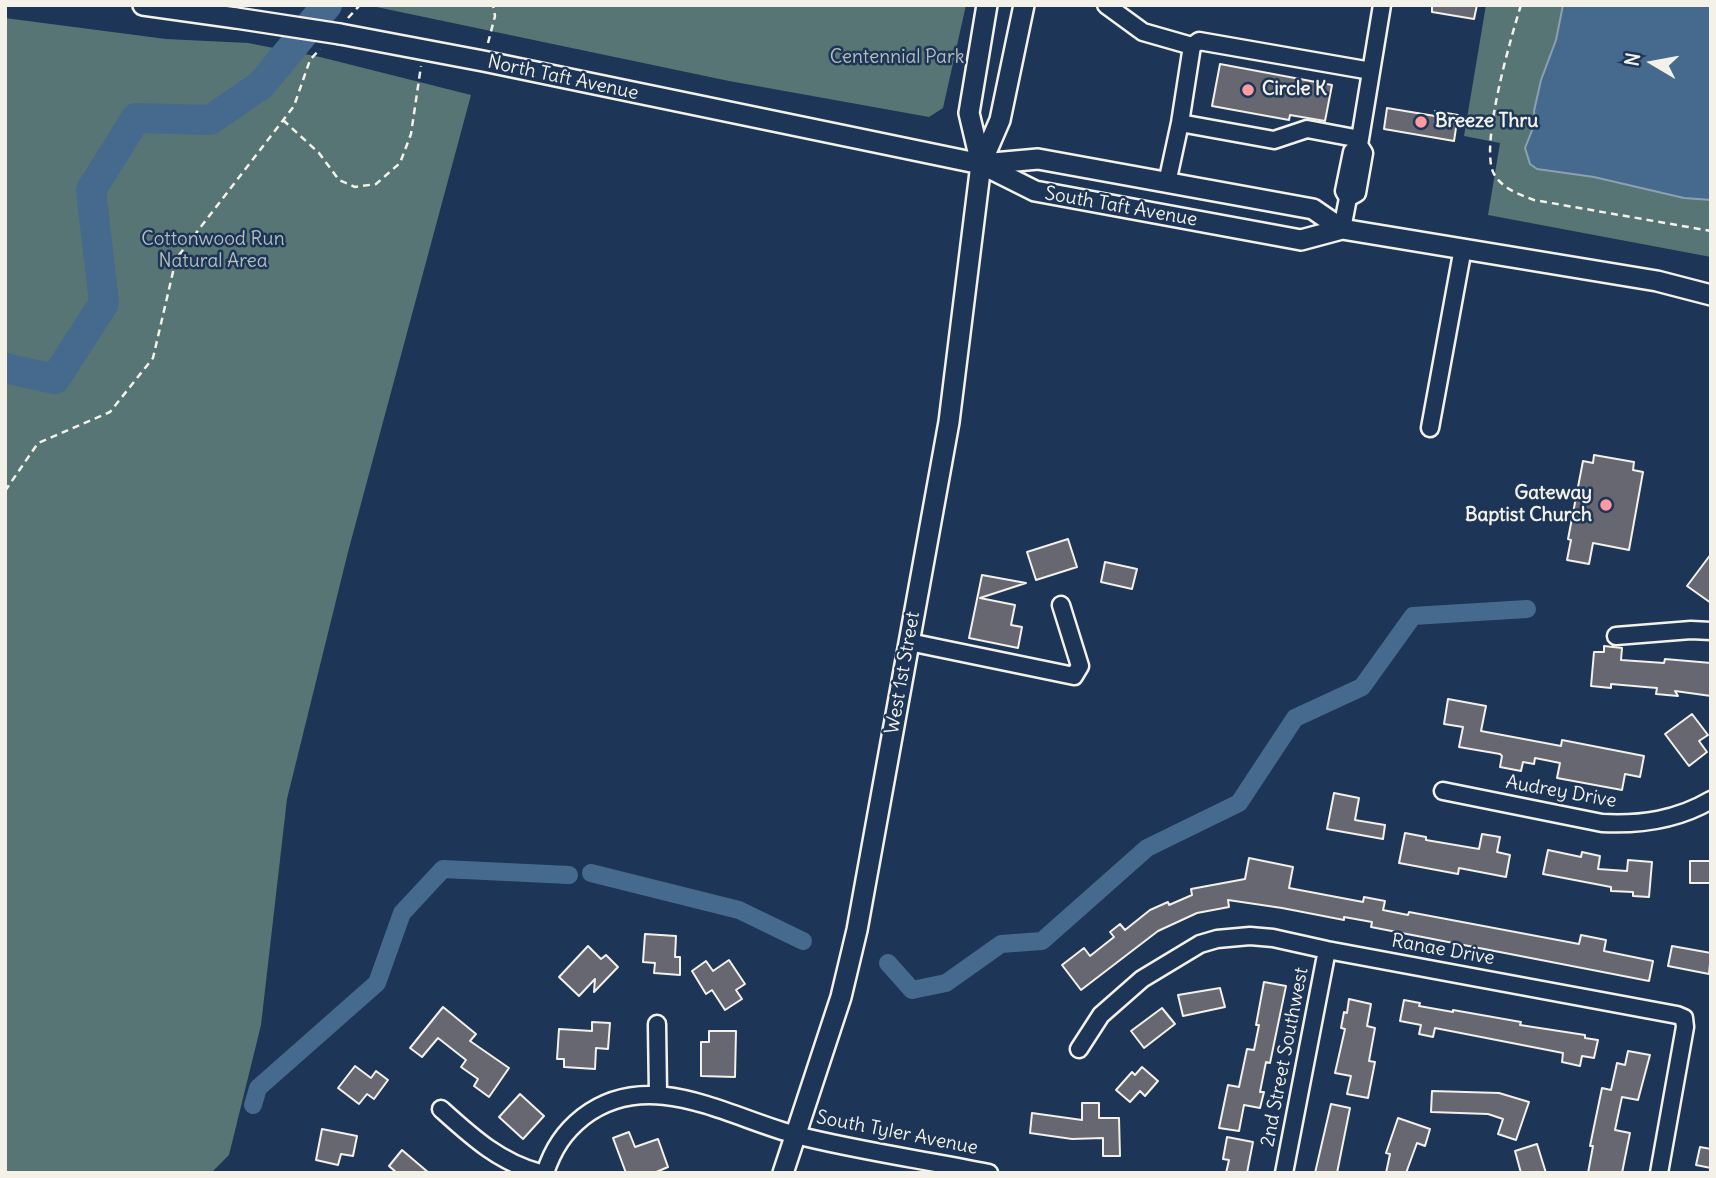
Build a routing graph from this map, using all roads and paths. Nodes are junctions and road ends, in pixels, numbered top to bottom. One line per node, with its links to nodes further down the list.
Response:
1 (143, 5): 9 (main road, North Taft Avenue, bridge)
2 (360, 5): 9 (path)
3 (493, 5): 12 (path)
4 (987, 5): 17 (main road, West 1st Street)
5 (1024, 5): 17 (main road, West 1st Street)
6 (1106, 5): 10 (street)
7 (1382, 5): 13 (street)
8 (1521, 5): 20 (path)
9 (337, 33): 11 (main road, North Taft Avenue); 14 (path)
10 (1192, 46): 13 (street); 15 (street)
11 (424, 50): 12 (main road, North Taft Avenue); 14 (path)
12 (483, 61): 17 (main road, North Taft Avenue)
13 (1371, 71): 16 (street)
14 (283, 120): 24 (path)
15 (1180, 123): 16 (street); 18 (street)
16 (1359, 142): 19 (street)
17 (981, 164): 18 (main road, South Taft Avenue); 19 (main road, South Taft Avenue); 28 (main road, West 1st Street)
18 (1167, 183): 19 (main road, South Taft Avenue)
19 (1342, 229): 21 (main road, South Taft Avenue)
20 (1711, 231)
21 (1462, 248): 22 (main road, South Taft Avenue); 23 (street)
22 (1711, 295)
23 (1430, 428)
24 (5, 491)
25 (1061, 605): 28 (street)
26 (1711, 631): 27 (street)
27 (1616, 636)
28 (909, 642): 36 (main road, West 1st Street)
29 (1443, 791): 30 (street, Audrey Drive)
30 (1711, 800)
31 (1327, 950): 33 (street, Ranae Drive); 40 (street, 2nd Street Southwest); 41 (street, Ranae Drive)
32 (657, 1024): 34 (street)
33 (1079, 1049)
34 (658, 1094): 36 (street, South Tyler Avenue); 37 (street, South Tyler Avenue)
35 (442, 1109): 37 (street)
36 (796, 1135): 38 (main road, West 1st Street); 39 (street, South Tyler Avenue)
37 (543, 1173)
38 (783, 1173)
39 (989, 1173)
40 (1284, 1173)
41 (1659, 1173)

